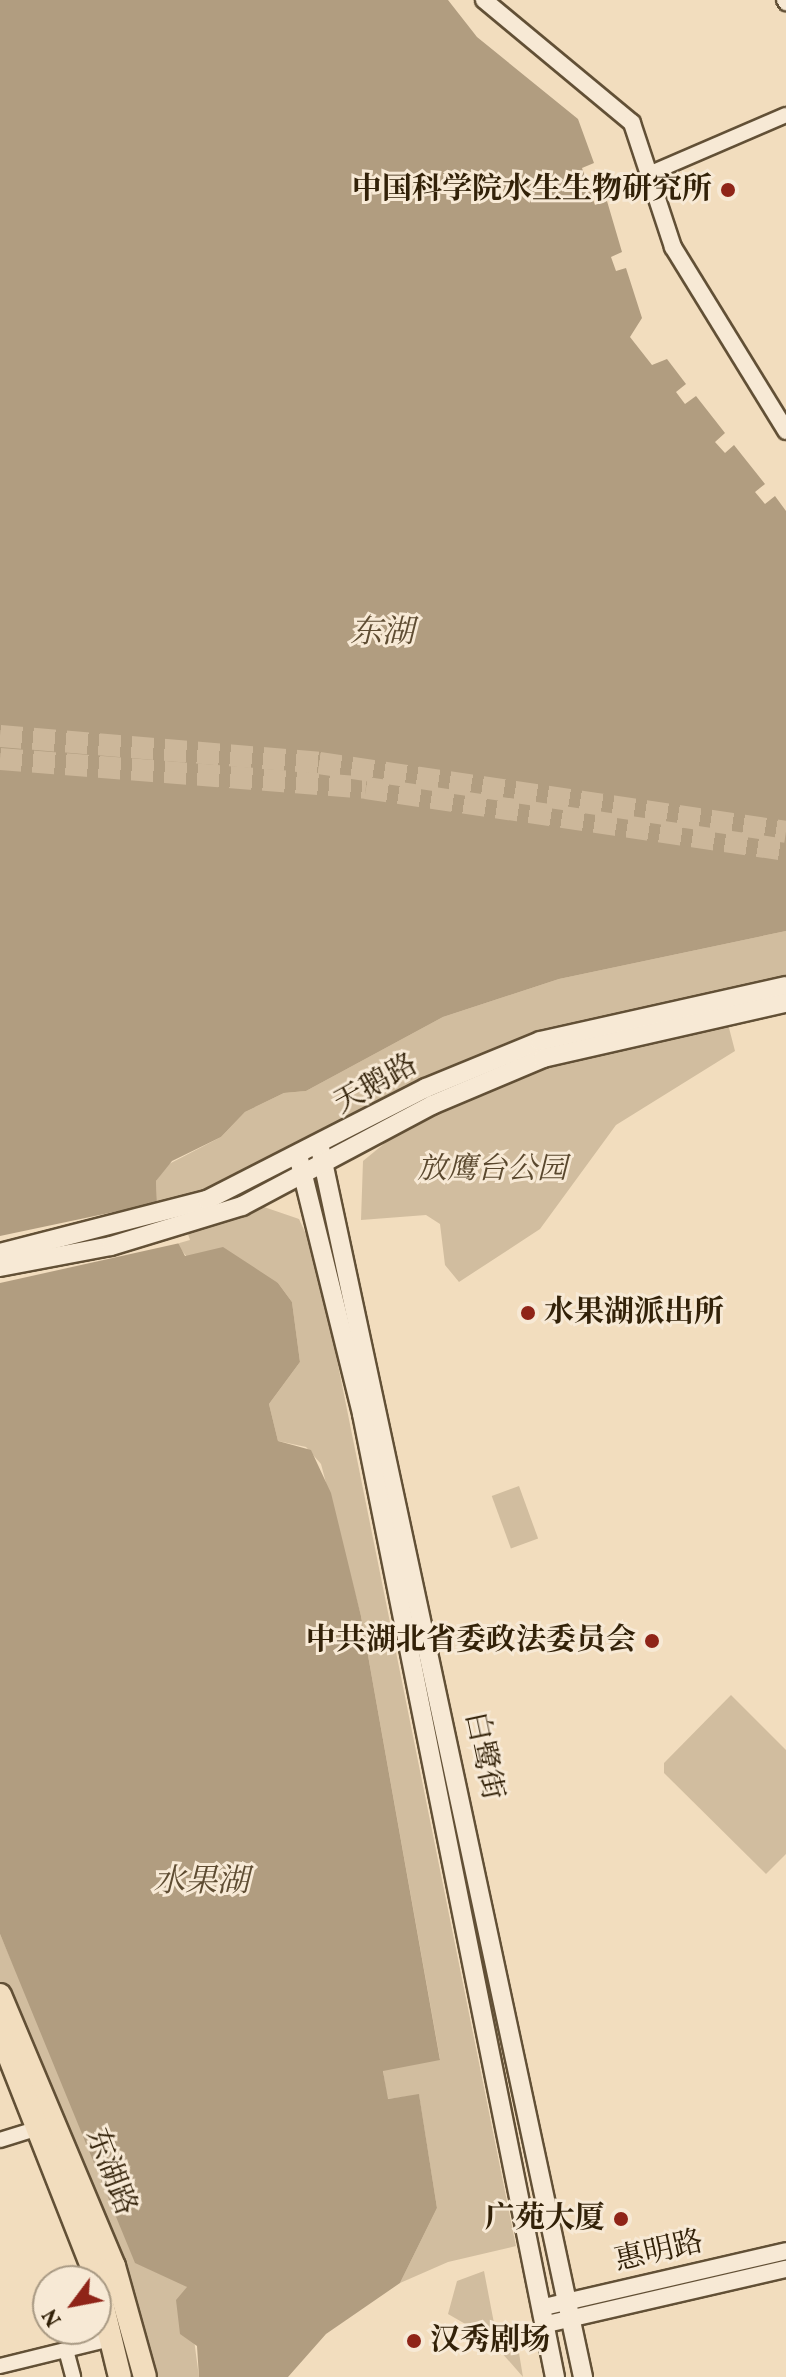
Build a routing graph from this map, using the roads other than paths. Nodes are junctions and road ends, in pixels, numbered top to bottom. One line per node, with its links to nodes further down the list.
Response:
1 (484, 0): 3 (street)
2 (786, 115): 3 (street)
3 (649, 174): 4 (street)
4 (786, 431)
5 (786, 986): 7 (main road, 天鹅路)
6 (786, 1003): 7 (main road, 天鹅路)
7 (324, 1156): 8 (main road, 天鹅路); 18 (main road, 白鹭街)
8 (302, 1168): 9 (main road, 天鹅路); 19 (main road, 白鹭街)
9 (183, 1218): 10 (main road, 天鹅路); 11 (main road, 天鹅路)
10 (0, 1253)
11 (0, 1267)
12 (0, 1995): 25 (main road, 东湖路)
13 (0, 2033): 14 (main road, 东湖路)
14 (42, 2127): 15 (street); 20 (main road, 东湖路)
15 (0, 2140)
16 (786, 2251): 18 (street, 惠明路)
17 (786, 2269): 18 (street, 惠明路)
18 (574, 2309): 19 (street, 惠明路); 27 (main road, 白鹭街)
19 (546, 2316): 26 (main road, 白鹭街)
20 (114, 2338): 21 (street); 24 (main road, 东湖路)
21 (66, 2350): 22 (street); 23 (street)
22 (0, 2366)
23 (73, 2377)
24 (120, 2377)
25 (145, 2377)
26 (555, 2377)
27 (583, 2377)

